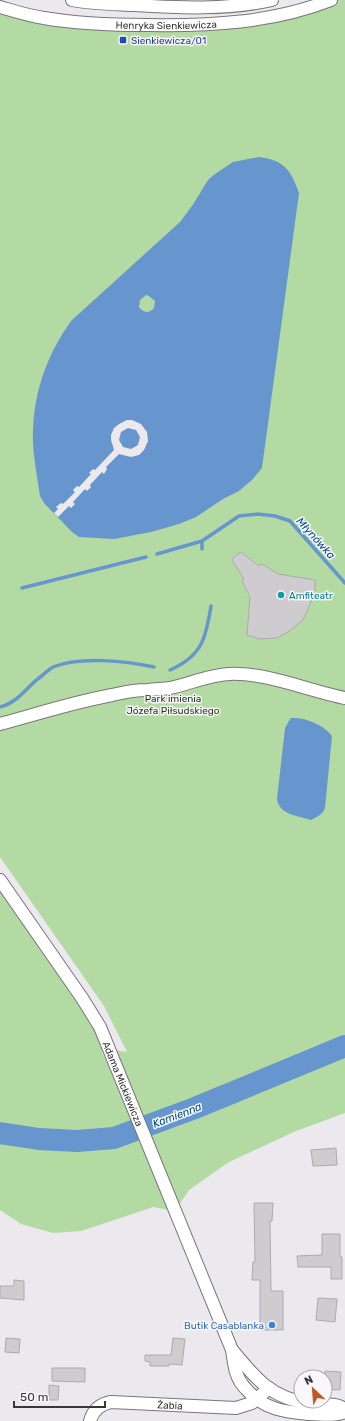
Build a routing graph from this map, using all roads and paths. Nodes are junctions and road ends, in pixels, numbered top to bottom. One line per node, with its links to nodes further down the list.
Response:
1 (72, 0): 2 (street, Henryka Sienkiewicza)
2 (272, 0)
3 (331, 0): 4 (street, Henryka Sienkiewicza)
4 (0, 7)
5 (345, 698): 6 (street)
6 (0, 724)
7 (0, 880): 8 (street, Adama Mickiewicza)
8 (232, 1350): 9 (street, Adama Mickiewicza); 10 (street, Adama Mickiewicza)
9 (268, 1388): 10 (street, Żabia); 11 (street)
10 (256, 1399): 12 (street); 13 (street, Żabia)
11 (345, 1409)
12 (345, 1412)
13 (90, 1421)

